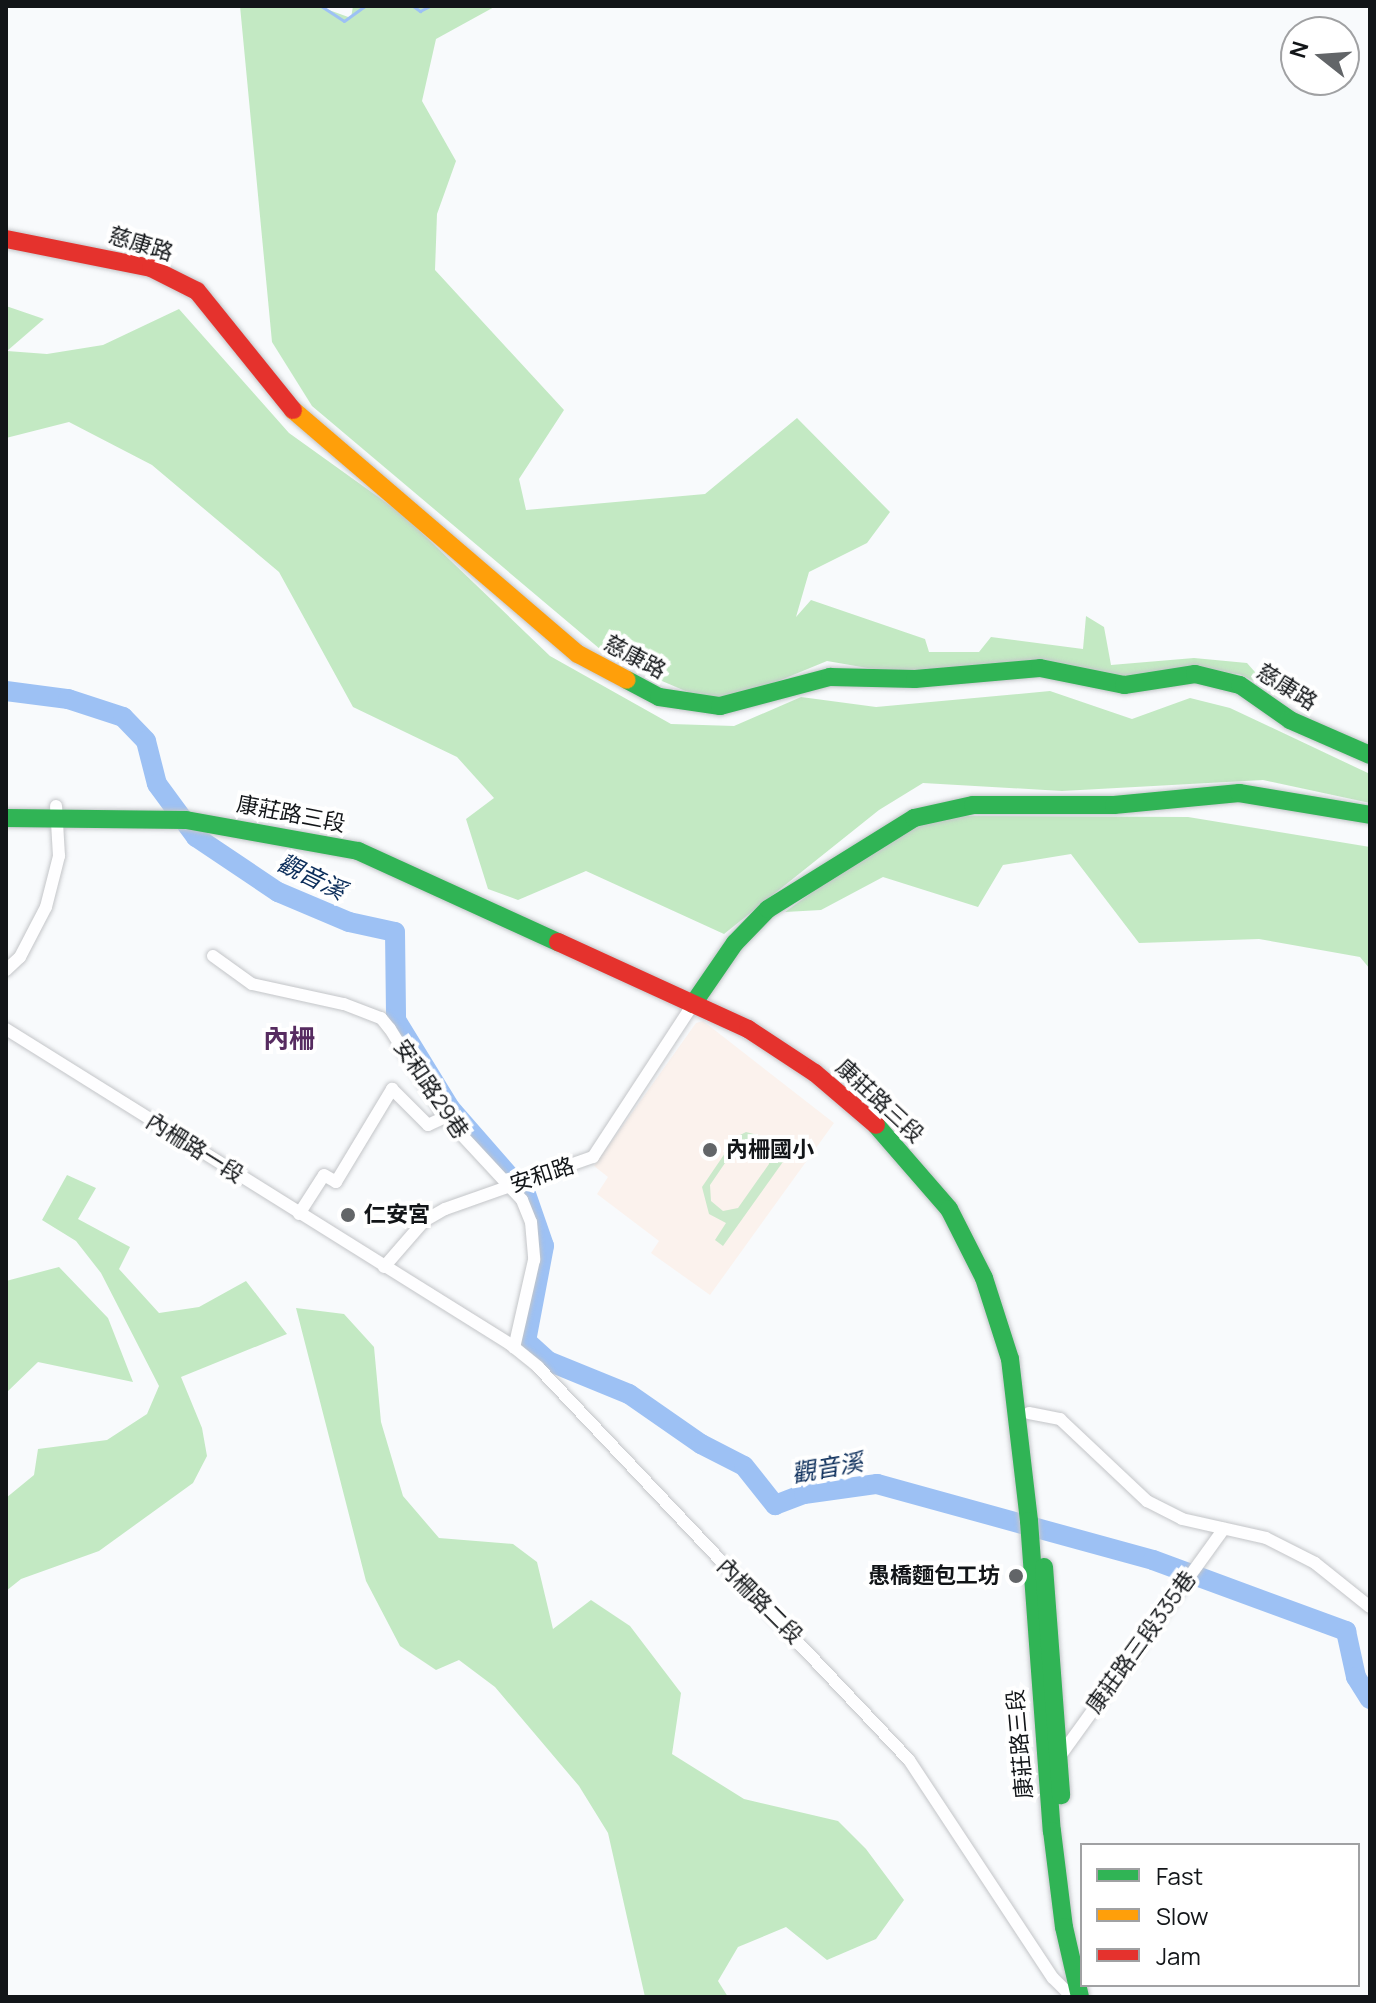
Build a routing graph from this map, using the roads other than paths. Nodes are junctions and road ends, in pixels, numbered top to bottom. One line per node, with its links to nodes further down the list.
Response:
1 (6, 239): 2 (main road, 慈康路)
2 (1370, 755)
3 (6, 807): 4 (main road, 康莊路三段)
4 (57, 811): 6 (main road, 康莊路三段); 8 (street); 9 (main road, 康莊路三段)
5 (1370, 815): 9 (main road)
6 (6, 818)
7 (213, 956): 11 (street, 安和路29巷)
8 (6, 970)
9 (697, 999): 12 (street, 安和路); 16 (main road, 康莊路三段); 22 (main road, 康莊路三段)
10 (6, 1029): 13 (street, 內柵路一段)
11 (445, 1117): 12 (street, 安和路29巷); 13 (street)
12 (509, 1186): 14 (street, 安和路); 15 (street, 安和路29巷)
13 (299, 1214): 14 (street, 內柵路一段)
14 (384, 1267): 15 (street, 內柵路二段)
15 (514, 1348): 21 (street, 內柵路二段)
16 (1029, 1413): 17 (street); 19 (main road, 康莊路三段)
17 (1224, 1529): 18 (street); 19 (street, 康莊路三段335巷)
18 (1370, 1607)
19 (1060, 1756): 20 (main road, 康莊路三段)
20 (1080, 1951)
21 (1072, 1997)
22 (1080, 1997)

